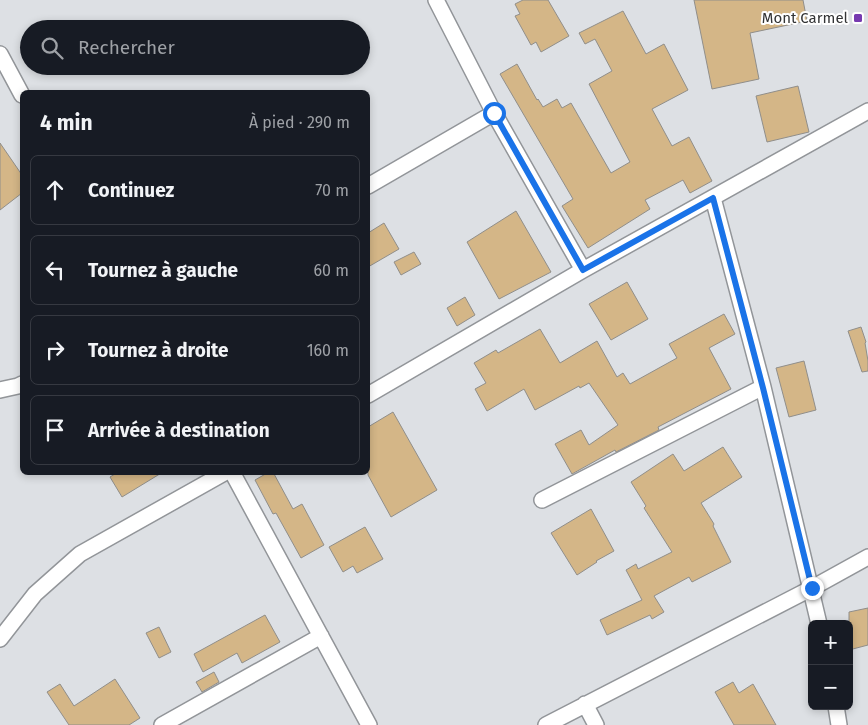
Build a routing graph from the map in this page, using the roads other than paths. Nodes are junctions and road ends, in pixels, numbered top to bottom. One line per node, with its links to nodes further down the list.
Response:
1 (436, 0): 5 (street)
2 (0, 54): 3 (street)
3 (20, 91)
4 (868, 111): 7 (street)
5 (494, 113): 6 (street); 8 (street)
6 (370, 185)
7 (713, 198): 8 (street); 10 (street)
8 (583, 270): 12 (street)
9 (20, 385): 11 (street)
10 (763, 388): 15 (street); 17 (street)
11 (0, 390)
12 (370, 394)
13 (221, 475): 20 (street)
14 (234, 475): 19 (street)
15 (542, 500)
16 (868, 557): 17 (street)
17 (812, 588): 18 (street); 21 (street)
18 (818, 620)
19 (321, 636): 23 (street); 24 (street)
20 (0, 639)
21 (585, 704): 25 (street); 26 (street)
22 (837, 710): 27 (street)
23 (162, 725)
24 (369, 725)
25 (546, 725)
26 (596, 725)
27 (839, 725)

